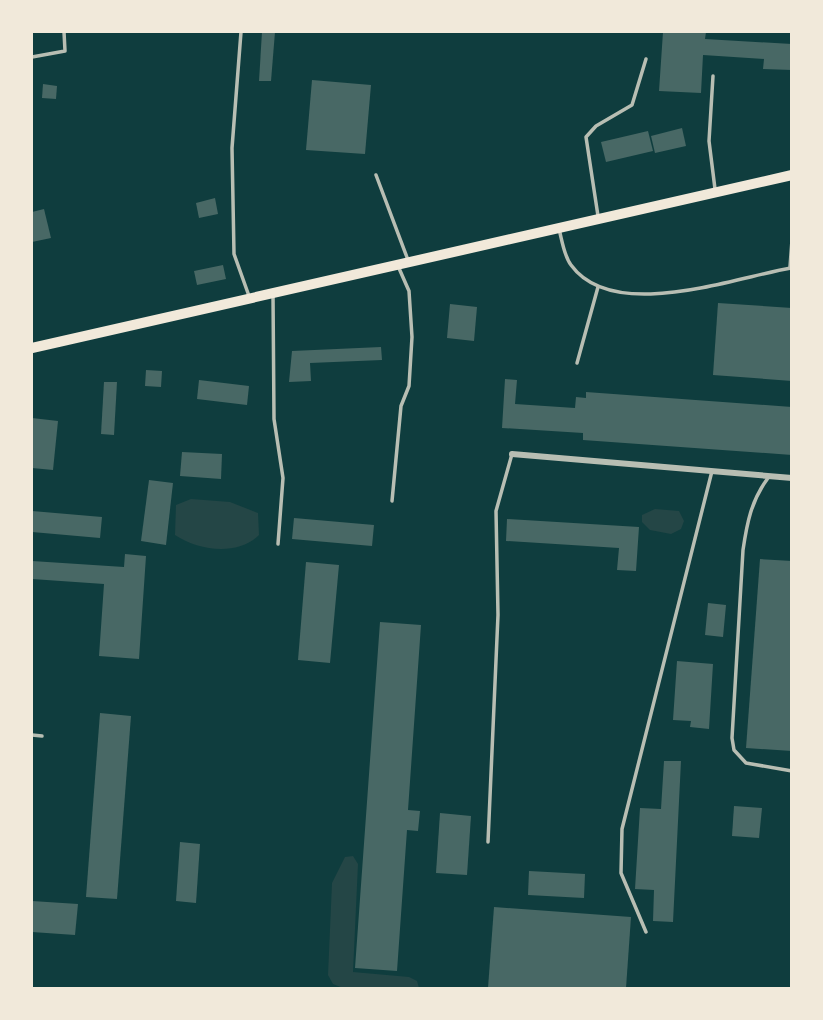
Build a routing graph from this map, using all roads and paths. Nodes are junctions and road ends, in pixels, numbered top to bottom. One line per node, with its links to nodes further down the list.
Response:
1 (64, 32): 3 (lane)
2 (241, 32): 16 (lane)
3 (32, 57)
4 (646, 59): 9 (lane)
5 (713, 76): 8 (lane)
6 (376, 175): 12 (lane)
7 (792, 176): 8 (highway)
8 (715, 191): 9 (highway)
9 (598, 218): 10 (highway)
10 (559, 227): 12 (highway); 14 (lane)
11 (792, 240): 13 (lane)
12 (403, 263): 15 (highway); 23 (lane)
13 (791, 268): 14 (lane)
14 (598, 287): 18 (lane)
15 (273, 293): 16 (highway); 24 (lane)
16 (250, 298): 17 (highway)
17 (32, 348)
18 (577, 363)
19 (512, 454): 20 (street); 28 (lane)
20 (712, 471): 21 (street); 29 (lane)
21 (769, 476): 22 (street); 27 (lane)
22 (792, 478)
23 (392, 501)
24 (278, 544)
25 (32, 735): 26 (lane)
26 (42, 736)
27 (792, 771)
28 (488, 842)
29 (646, 933)

